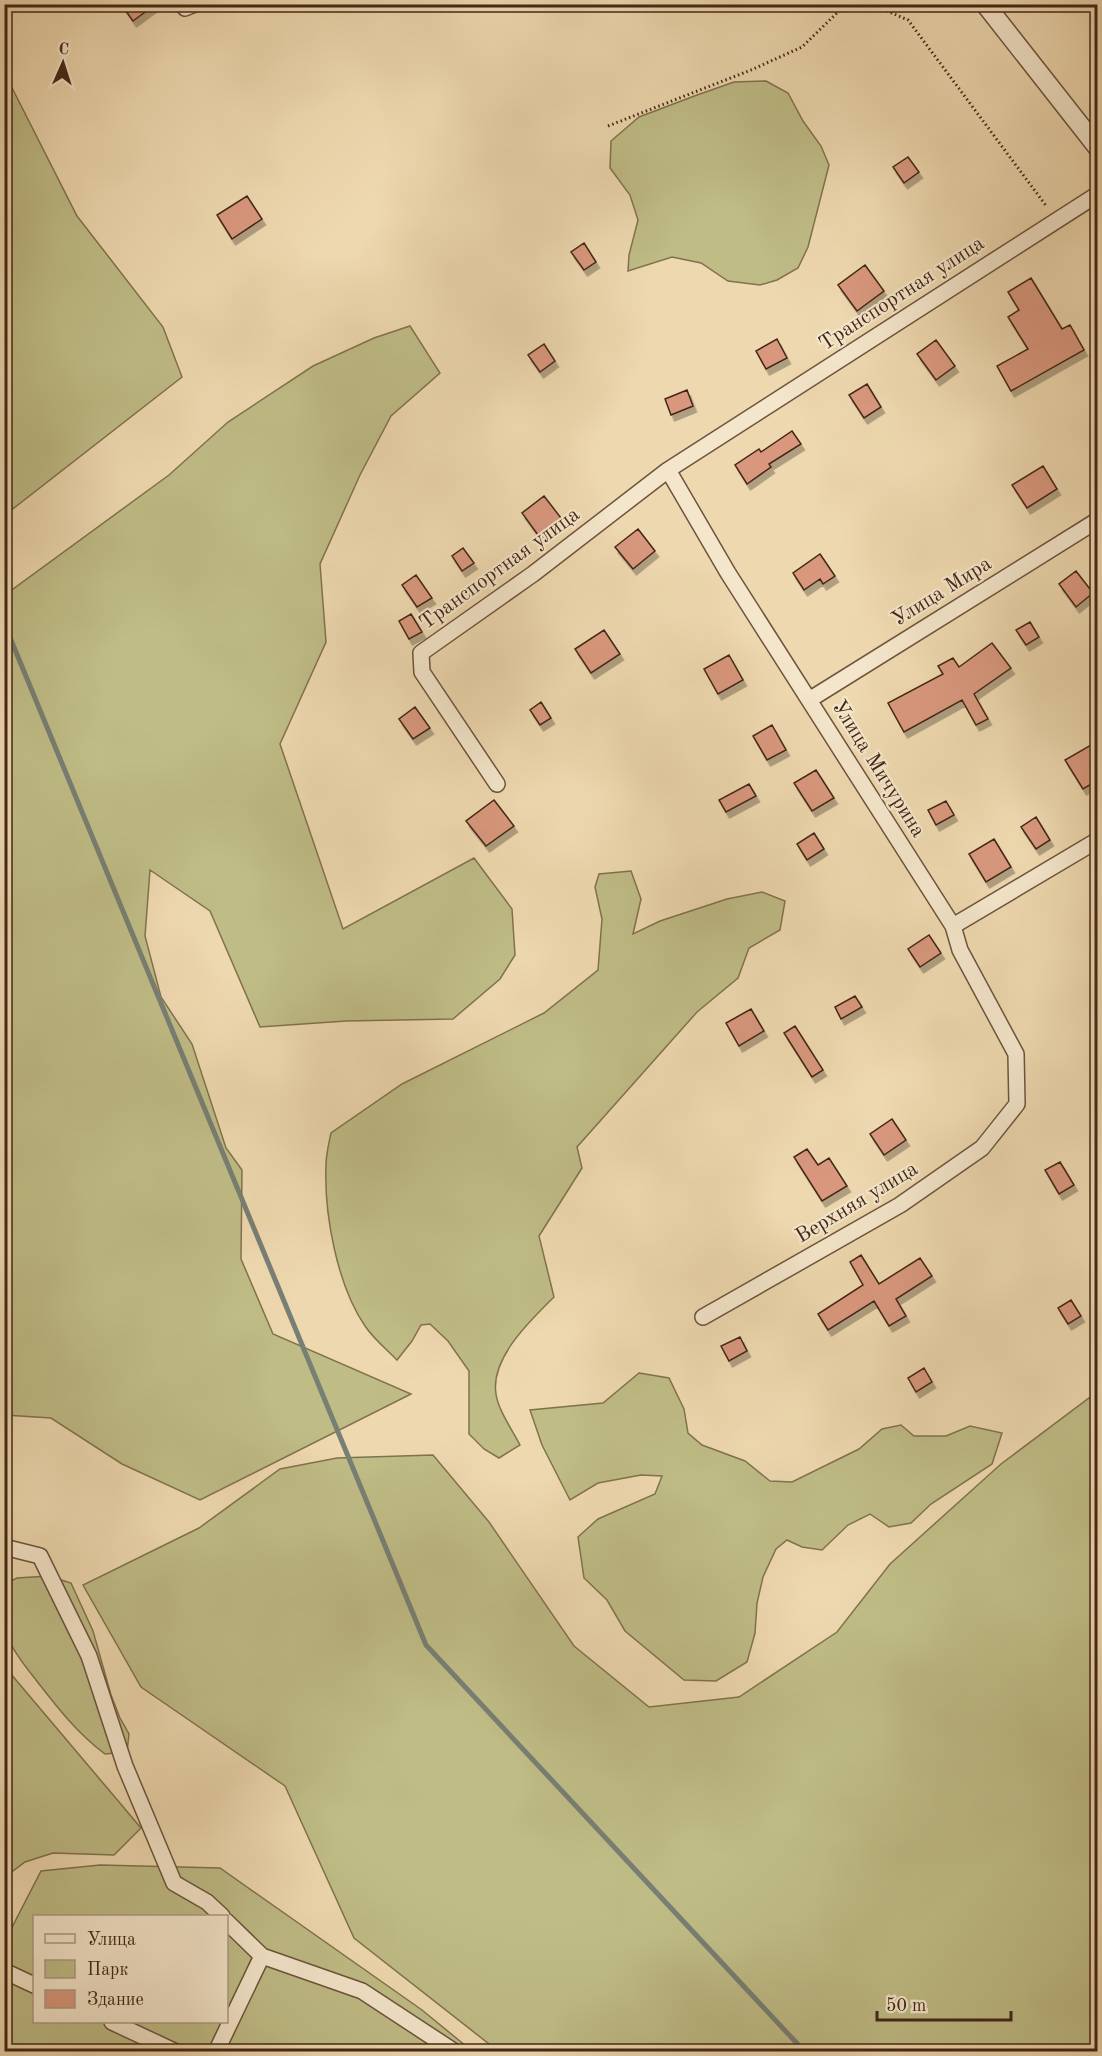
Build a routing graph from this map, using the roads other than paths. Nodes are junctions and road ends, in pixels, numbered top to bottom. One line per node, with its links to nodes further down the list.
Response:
1 (985, 4): 2 (street)
2 (1098, 148)
3 (1098, 194): 4 (street, Транспортная улица)
4 (668, 470): 6 (street, Улица Мичурина); 7 (street, Транспортная улица)
5 (1098, 520): 6 (street, Улица Мира)
6 (810, 700): 9 (street, Улица Мичурина)
7 (497, 784)
8 (1098, 840): 9 (street)
9 (953, 926): 10 (street, Улица Мичурина)
10 (1017, 1104): 11 (street, Верхняя улица)
11 (703, 1317)
12 (4, 1547): 13 (street)
13 (220, 1915)
14 (228, 1923): 15 (street)
15 (262, 1956): 20 (street); 21 (street)
16 (4, 1971): 17 (street)
17 (33, 1985)
18 (114, 2023): 19 (street)
19 (176, 2052)
20 (216, 2052)
21 (455, 2052)

